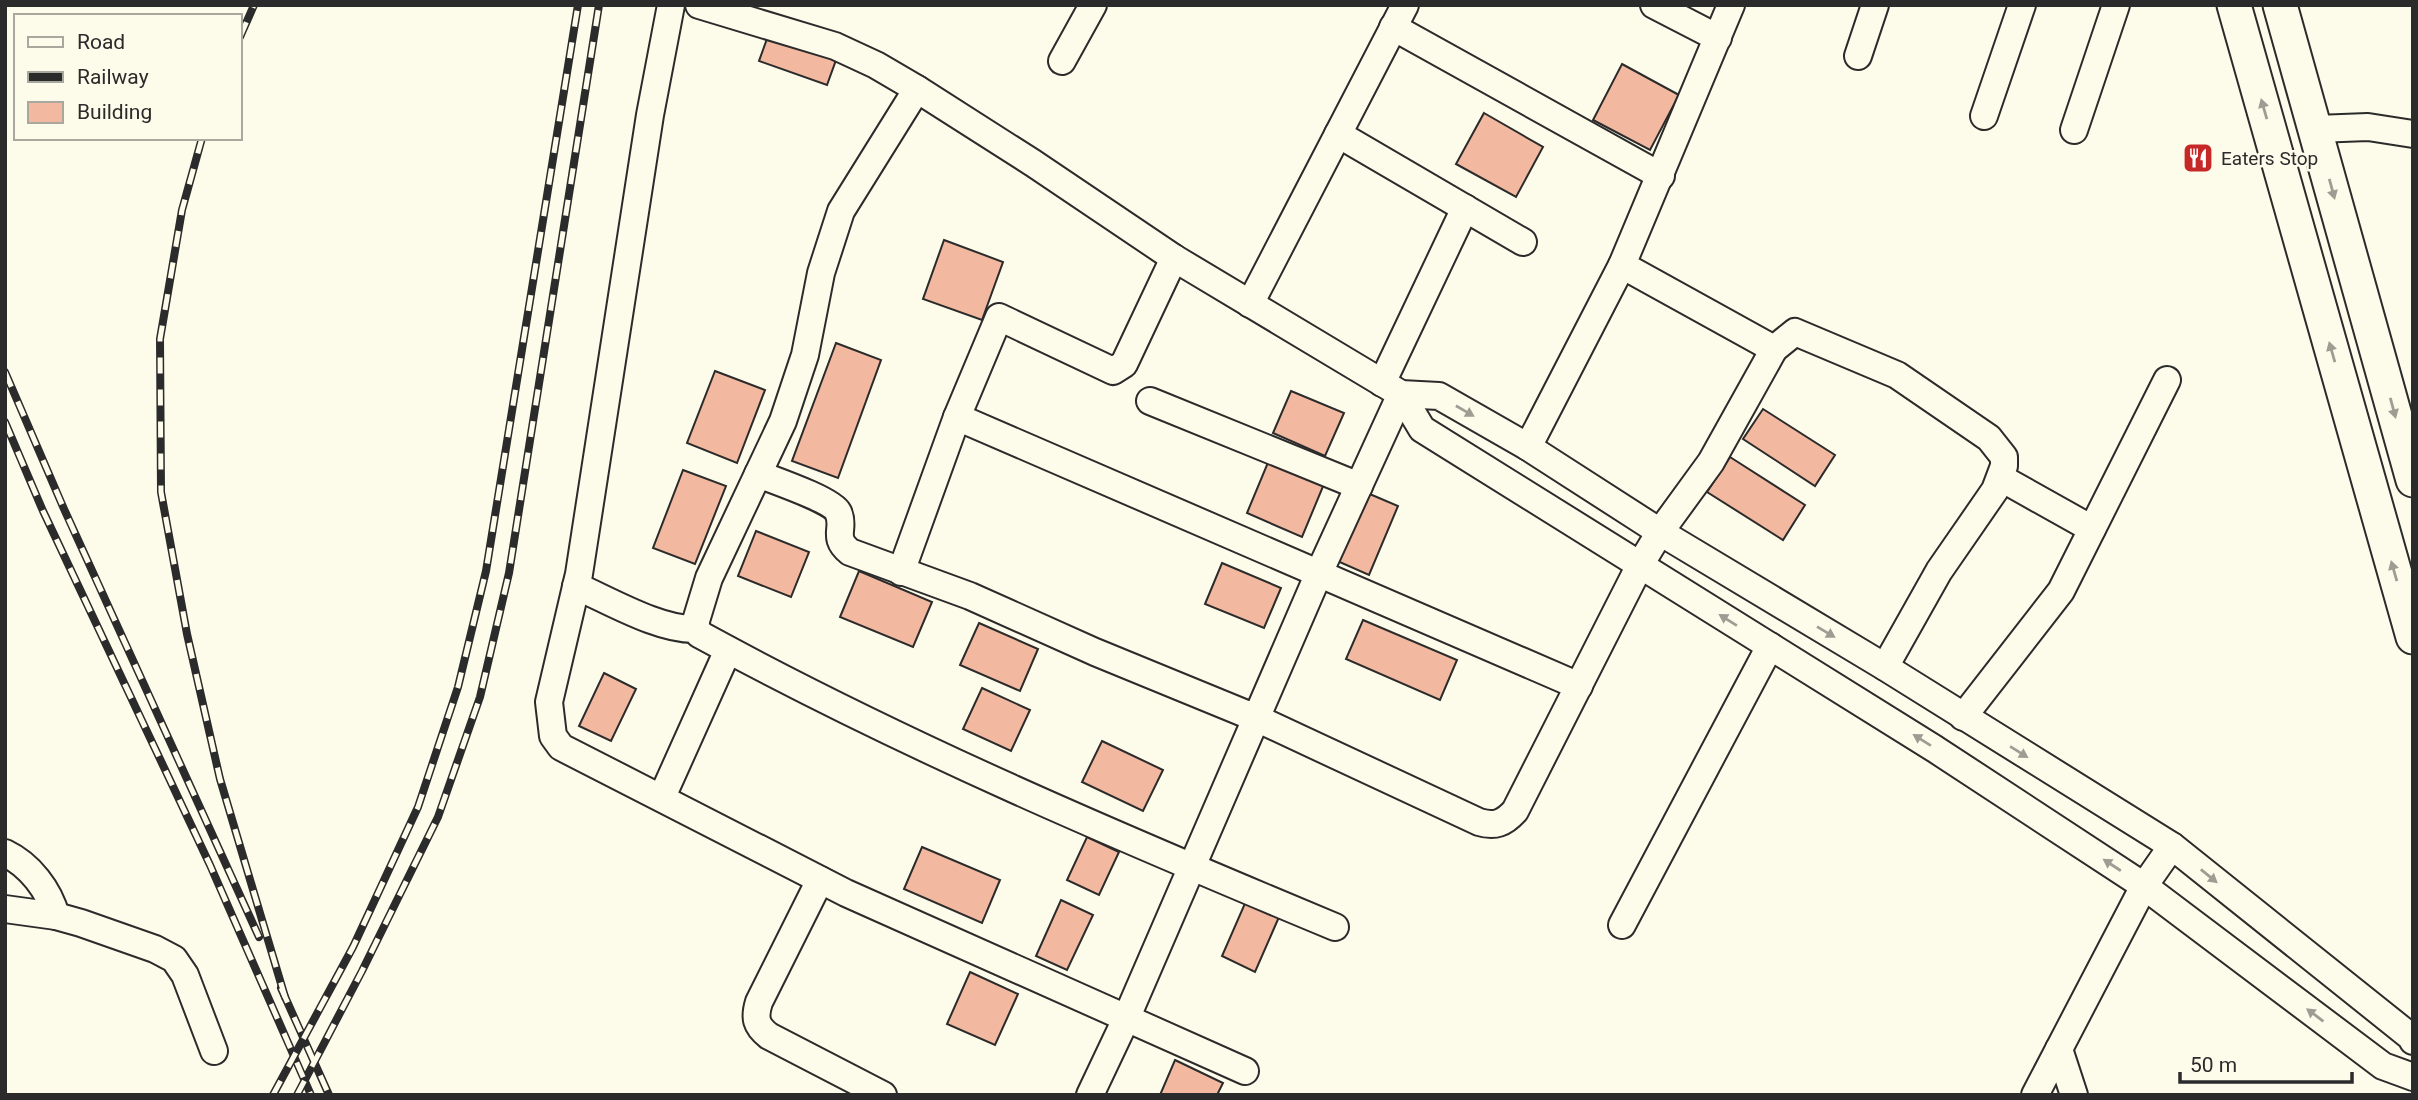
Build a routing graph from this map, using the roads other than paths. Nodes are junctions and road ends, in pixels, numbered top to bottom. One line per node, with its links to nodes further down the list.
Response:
1 (671, 5): 42 (street)
2 (699, 5): 15 (street)
3 (1093, 5): 14 (street)
4 (1654, 5): 12 (street)
5 (1731, 5): 12 (street)
6 (1875, 5): 13 (street)
7 (2022, 5): 16 (street)
8 (2116, 5): 18 (street)
9 (2234, 5): 44 (main road, one-way to 9)
10 (2280, 5): 17 (main road)
11 (1399, 16): 19 (street); 21 (street)
12 (1718, 38): 21 (street)
13 (1858, 56)
14 (1062, 61)
15 (916, 89): 24 (street); 33 (street)
16 (1984, 116)
17 (2316, 129): 20 (street); 34 (main road, one-way to 34)
18 (2074, 130)
19 (1338, 134): 22 (street); 26 (street)
20 (2413, 134)
21 (1661, 176): 25 (street)
22 (1465, 208): 23 (street); 29 (street)
23 (1523, 242)
24 (1174, 258): 26 (street); 31 (street)
25 (1622, 265): 27 (street); 32 (street)
26 (1250, 304): 29 (street)
27 (1774, 349): 35 (street); 38 (street)
28 (2168, 380): 37 (street)
29 (1392, 388): 32 (street, one-way to 32); 36 (street); 39 (street)
30 (1150, 401): 36 (street)
31 (957, 417): 40 (street); 41 (street)
32 (1528, 447): 38 (street)
33 (758, 474): 40 (street); 43 (street)
34 (2412, 476)
35 (2001, 478): 37 (street); 47 (street)
36 (1359, 486): 41 (street)
37 (2092, 529): 49 (street)
38 (1660, 532): 39 (street); 47 (street, one-way to 47)
39 (1640, 565): 45 (street, one-way to 39); 48 (street)
40 (901, 572): 50 (street)
41 (1319, 573): 48 (street); 50 (street)
42 (576, 586): 43 (street); 51 (street)
43 (697, 629): 46 (street)
44 (2413, 636)
45 (1770, 646): 56 (street, one-way to 45); 59 (street)
46 (728, 650): 51 (street); 54 (street)
47 (1885, 667): 49 (street)
48 (1579, 686): 50 (street)
49 (1963, 717): 52 (street, one-way to 52)
50 (1256, 718): 54 (street)
51 (662, 797): 55 (street)
52 (2172, 846): 56 (street); 62 (street, one-way to 62)
53 (5, 853): 58 (street)
54 (1191, 867): 60 (street); 61 (street)
55 (820, 880): 61 (street); 67 (street)
56 (2144, 886): 63 (street); 66 (street, one-way to 56)
57 (5, 909): 58 (street)
58 (56, 916): 64 (street)
59 (1622, 925)
60 (1335, 927)
61 (1126, 1019): 65 (street); 68 (street)
62 (2413, 1041)
63 (2059, 1049): 69 (street); 70 (street)
64 (214, 1051)
65 (1245, 1071)
66 (2413, 1077)
67 (883, 1095)
68 (1090, 1095)
69 (2035, 1095)
70 (2074, 1095)

